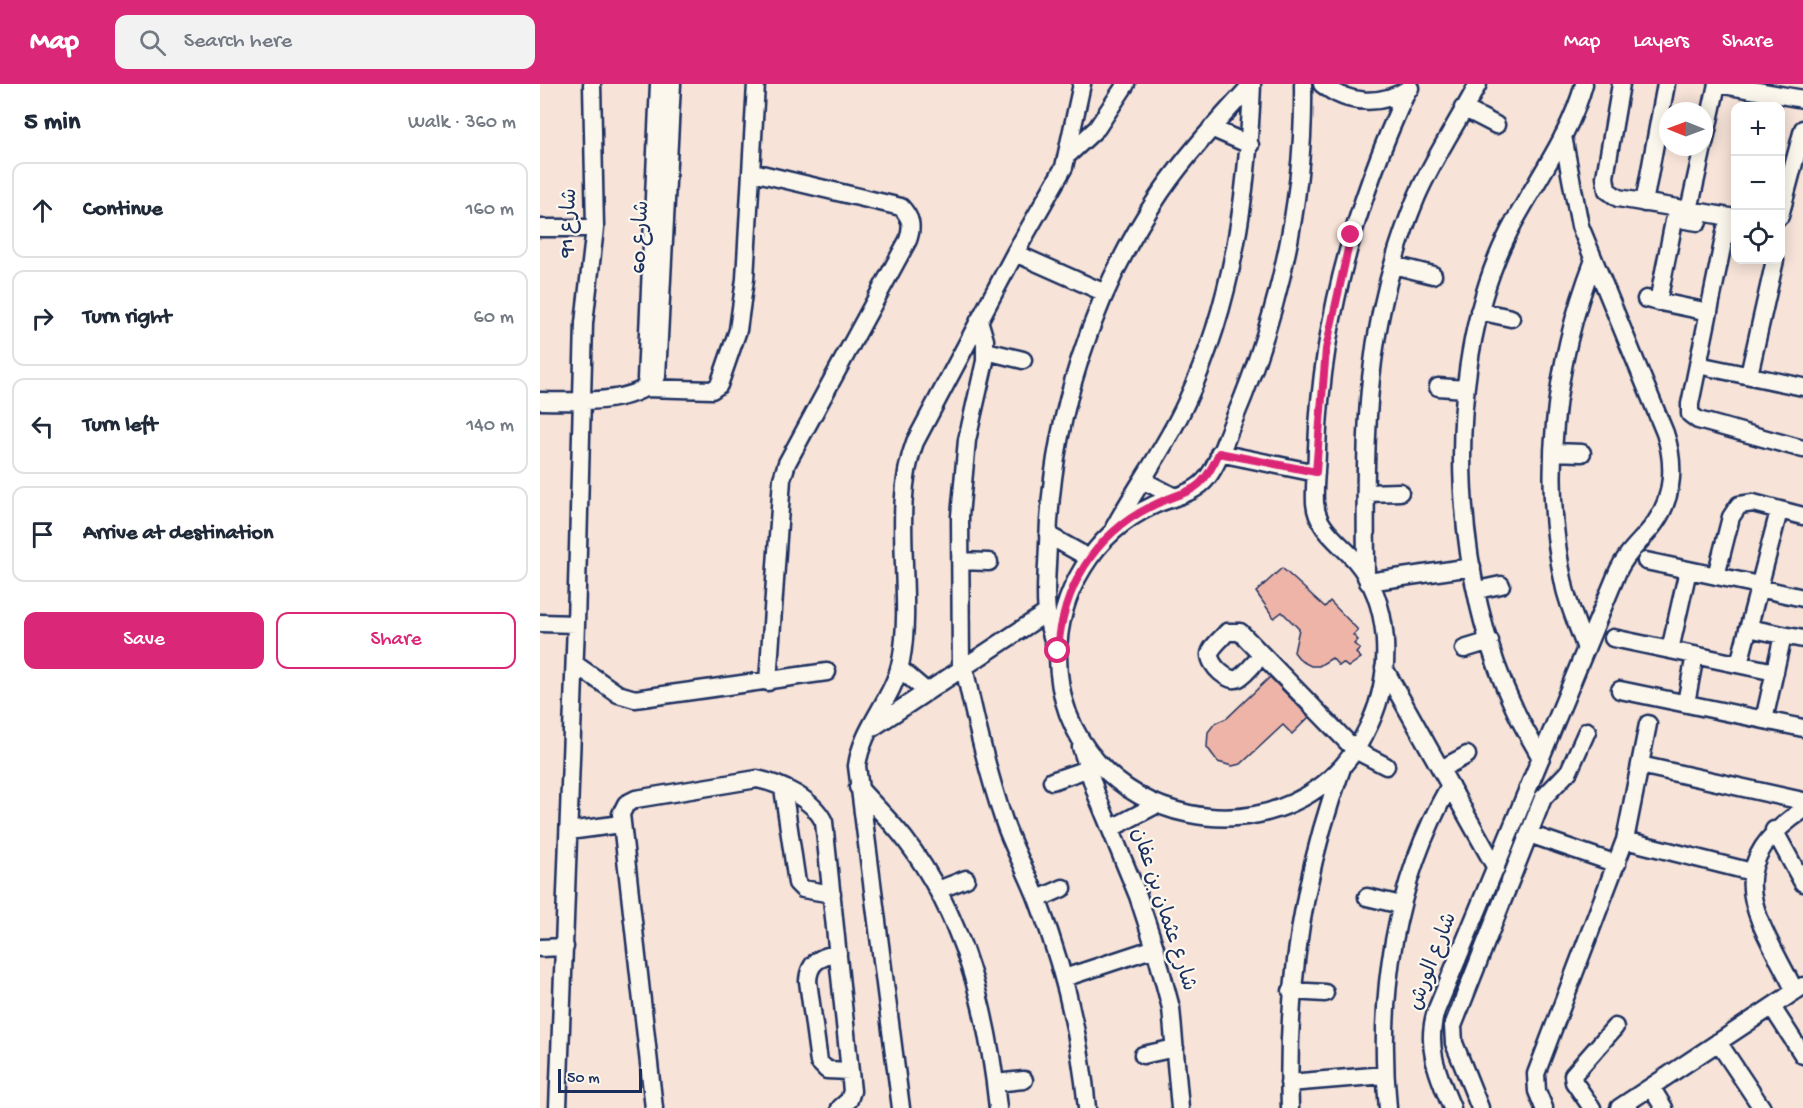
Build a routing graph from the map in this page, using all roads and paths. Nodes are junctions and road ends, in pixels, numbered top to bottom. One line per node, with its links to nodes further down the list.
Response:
1 (592, 84): 34 (street, شارع 91)
2 (659, 84): 52 (street, شارع 60)
3 (672, 84): 52 (street, شارع 60)
4 (756, 84): 27 (street)
5 (1082, 84): 25 (street)
6 (1126, 84): 25 (street)
7 (1252, 84): 21 (street); 24 (street)
8 (1303, 84): 58 (street)
9 (1322, 84): 15 (street)
10 (1478, 84): 19 (street)
11 (1584, 84): 23 (street)
12 (1621, 84): 28 (street)
13 (1666, 84): 28 (street)
14 (1717, 84): 16 (street); 18 (street)
15 (1412, 87): 60 (street)
16 (1764, 99): 17 (street)
17 (1803, 99)
18 (1713, 103)
19 (1463, 108): 20 (street); 39 (street)
20 (1496, 125)
21 (1211, 128): 24 (street); 41 (street)
22 (1803, 129): 30 (street)
23 (1563, 136): 37 (street, شارع الورش); 42 (street)
24 (1250, 145): 61 (street)
25 (1069, 154): 36 (street)
26 (1701, 156): 29 (street)
27 (753, 172): 52 (street); 102 (street)
28 (1644, 203): 29 (street)
29 (1689, 210): 31 (street)
30 (1782, 210)
31 (1731, 225)
32 (1731, 225): 43 (street)
33 (540, 228): 34 (street)
34 (595, 228): 55 (street, شارع 91)
35 (1731, 229): 43 (street)
36 (1015, 253): 41 (street); 45 (street)
37 (1594, 260): 57 (street); 90 (street, شارع الورش)
38 (1774, 264): 49 (street)
39 (1393, 265): 40 (street); 63 (street)
40 (1433, 275)
41 (1105, 293): 68 (street)
42 (1479, 311): 44 (street); 53 (street)
43 (1709, 312): 48 (street)
44 (1511, 318)
45 (979, 320): 46 (street); 97 (street)
46 (986, 351): 47 (street); 70 (street)
47 (1023, 360)
48 (1698, 364): 49 (street); 56 (street)
49 (1749, 375): 51 (street)
50 (1438, 387): 53 (street)
51 (1803, 387)
52 (646, 388): 55 (street)
53 (1465, 389): 73 (street)
54 (540, 401): 55 (street)
55 (583, 401): 83 (street, شارع 91)
56 (1803, 449)
57 (1554, 452): 59 (street); 90 (street)
58 (1219, 453): 60 (street); 64 (street)
59 (1582, 453)
60 (1316, 472): 76 (street)
61 (1144, 481): 64 (street); 67 (street)
62 (1400, 492): 63 (street)
63 (1366, 493): 76 (street)
64 (1175, 497): 67 (street)
65 (1779, 511): 66 (street); 75 (street); 78 (street)
66 (1803, 516)
67 (1111, 533): 69 (street)
68 (1048, 535): 69 (street); 81 (street)
69 (1089, 558): 92 (street)
70 (960, 561): 72 (street); 98 (street)
71 (1646, 561): 74 (street)
72 (989, 562)
73 (1472, 567): 76 (street); 79 (street)
74 (1688, 570): 75 (street); 91 (street)
75 (1716, 576): 78 (street)
76 (1367, 580): 99 (street)
77 (1501, 585): 79 (street)
78 (1759, 587): 80 (street); 84 (street)
79 (1477, 590): 88 (street)
80 (1803, 598)
81 (1046, 613): 92 (street); 98 (street)
82 (540, 623): 83 (street)
83 (576, 624): 95 (street, شارع 91)
84 (1748, 628): 85 (street); 96 (street)
85 (1783, 635): 87 (street); 101 (street)
86 (1613, 638): 91 (street)
87 (1803, 639)
88 (1490, 641): 89 (street); 114 (street)
89 (1464, 649)
90 (1586, 649): 114 (street, شارع الورش)
91 (1670, 650): 94 (street)
92 (1058, 651): 109 (street)
93 (1262, 655): 112 (street)
94 (1695, 655): 96 (street); 105 (street)
95 (575, 664): 102 (street); 130 (street, شارع 91)
96 (1739, 664): 101 (street)
97 (899, 668): 104 (street); 111 (street)
98 (963, 668): 104 (street); 142 (street)
99 (1384, 668): 112 (street); 119 (street)
100 (827, 672): 102 (street)
101 (1775, 672): 106 (street)
102 (768, 682)
103 (1620, 690): 105 (street)
104 (927, 692): 111 (street)
105 (1686, 704): 106 (street)
106 (1764, 720): 108 (street)
107 (1648, 724): 116 (street)
108 (1803, 728)
109 (1077, 731): 118 (street, شارع عثمان بن عفان); 125 (street)
110 (1587, 731): 131 (street)
111 (866, 732): 122 (street)
112 (1354, 750): 115 (street); 117 (street)
113 (1467, 755): 119 (street)
114 (1541, 758): 134 (street, شارع الورش)
115 (1344, 764): 125 (street); 150 (street)
116 (1640, 765): 124 (street); 132 (street)
117 (1386, 766)
118 (1087, 769): 120 (street); 128 (street, شارع عثمان بن عفان)
119 (1441, 770): 121 (street)
120 (1052, 781)
121 (1450, 785): 134 (street); 143 (street)
122 (858, 787): 139 (street); 167 (street)
123 (783, 788): 127 (street); 140 (street); 140 (street)
124 (1803, 801)
125 (1156, 805): 128 (street)
126 (1803, 810): 129 (street)
127 (621, 825): 130 (street); 165 (street)
128 (1112, 828): 146 (street, شارع عثمان بن عفان)
129 (1774, 830): 135 (street); 137 (street)
130 (569, 831): 144 (street, شارع 91)
131 (1529, 834): 133 (street); 174 (street)
132 (1625, 840): 133 (street); 135 (street)
133 (1617, 864): 175 (street)
134 (1496, 868): 173 (street, شارع الورش)
135 (1752, 872): 149 (street)
136 (966, 879): 139 (street)
137 (1803, 883)
138 (1064, 888): 142 (street)
139 (938, 890): 161 (street)
140 (832, 894): 147 (street)
141 (1367, 897): 143 (street)
142 (1038, 899): 148 (street)
143 (1401, 905): 159 (street)
144 (565, 947): 145 (street); 164 (street, شارع 91)
145 (540, 948)
146 (1155, 948): 148 (street); 155 (street, شارع عثمان بن عفان)
147 (838, 953): 158 (street); 158 (street)
148 (1064, 978): 169 (street)
149 (1799, 988): 152 (street)
150 (1291, 991): 151 (street); 162 (street)
151 (1325, 993)
152 (1772, 1007): 154 (street); 157 (street)
153 (1615, 1027): 176 (street)
154 (1718, 1042): 163 (street); 179 (street)
155 (1175, 1048): 156 (street); 170 (street, شارع عثمان بن عفان)
156 (1143, 1055)
157 (1803, 1055)
158 (850, 1071): 166 (street)
159 (1385, 1075): 162 (street); 172 (street)
160 (1024, 1080): 161 (street)
161 (995, 1083): 168 (street)
162 (1289, 1083): 171 (street)
163 (1651, 1087): 177 (street); 178 (street)
164 (558, 1108)
165 (654, 1108)
166 (840, 1108)
167 (901, 1108)
168 (998, 1108)
169 (1087, 1108)
170 (1180, 1108)
171 (1290, 1108)
172 (1388, 1108)
173 (1452, 1108)
174 (1480, 1108)
175 (1544, 1108)
176 (1592, 1108)
177 (1619, 1108)
178 (1664, 1108)
179 (1762, 1108)

